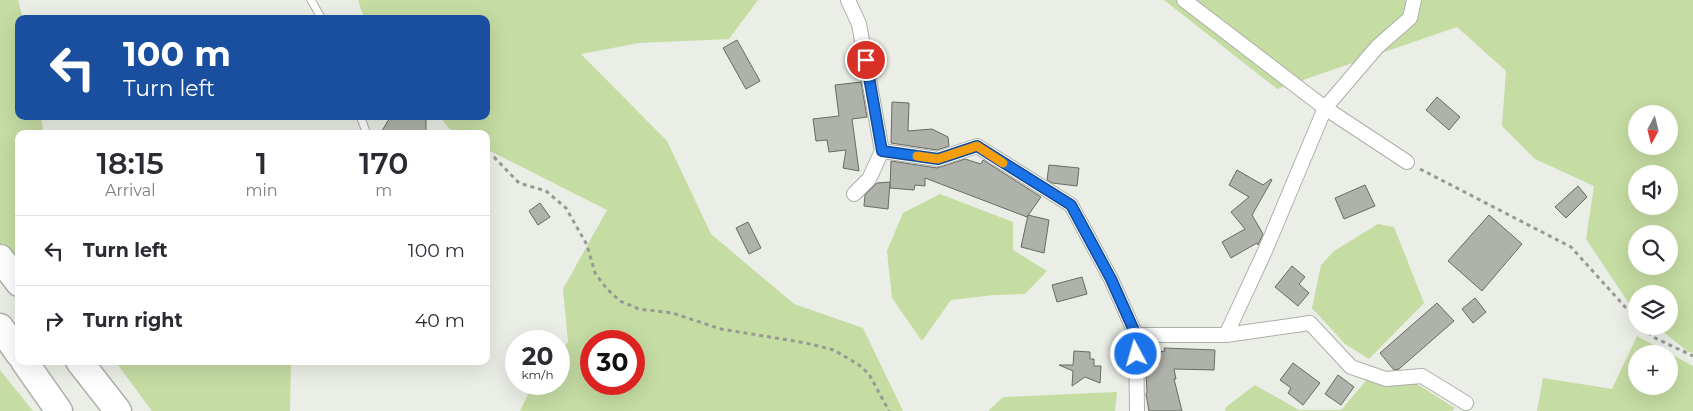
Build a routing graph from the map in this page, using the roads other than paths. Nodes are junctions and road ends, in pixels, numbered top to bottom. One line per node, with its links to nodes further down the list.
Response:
1 (311, 0): 5 (lane)
2 (848, 0): 7 (street)
3 (1184, 0): 6 (street)
4 (1414, 0): 6 (street)
5 (320, 15)
6 (1324, 108): 8 (street); 14 (street)
7 (882, 151): 9 (street); 13 (street)
8 (1407, 162)
9 (854, 194)
10 (0, 258): 11 (highway)
11 (15, 278)
12 (0, 327): 15 (highway)
13 (1136, 335): 14 (street); 21 (street)
14 (1226, 335): 18 (street)
15 (15, 348)
16 (27, 365): 19 (highway)
17 (83, 365): 20 (highway)
18 (1466, 403)
19 (59, 411)
20 (118, 411)
21 (1137, 411)

